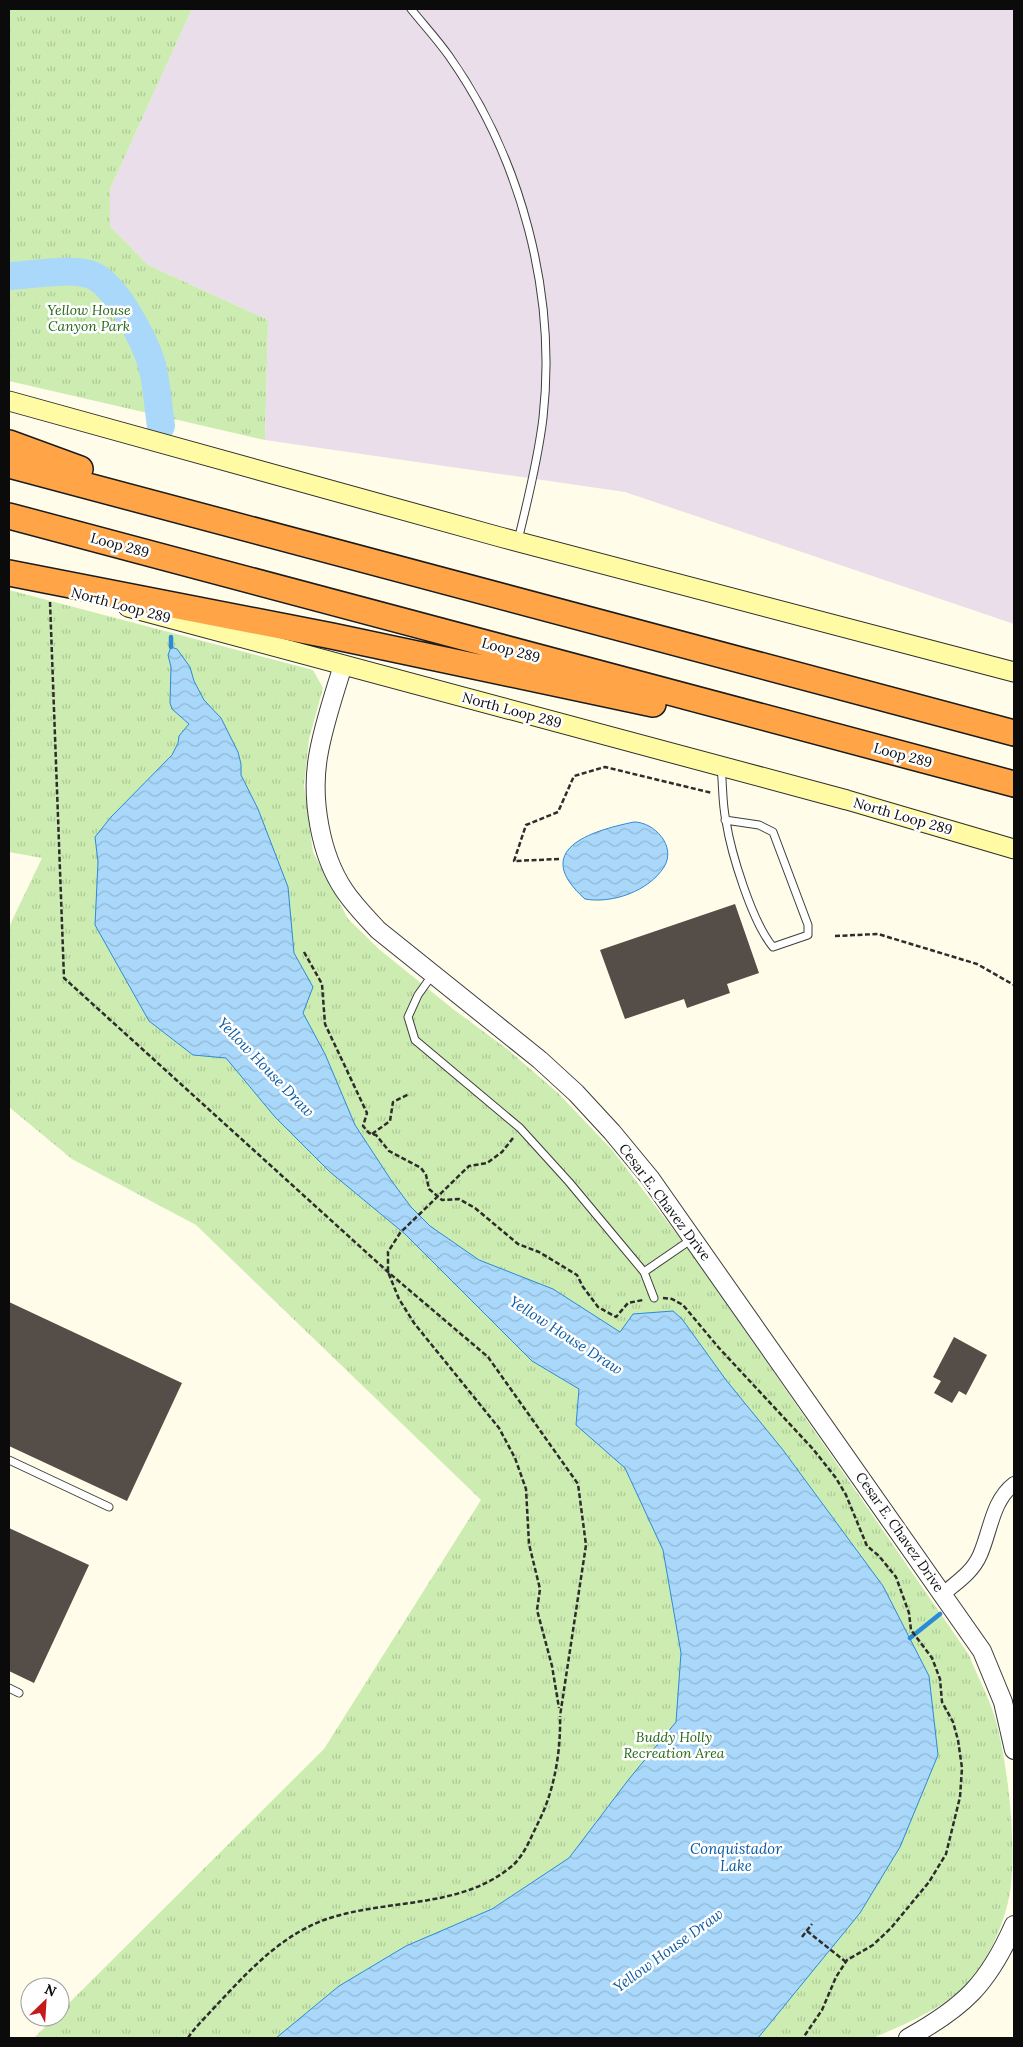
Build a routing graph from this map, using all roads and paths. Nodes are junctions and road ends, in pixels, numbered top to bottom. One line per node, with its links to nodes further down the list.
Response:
1 (411, 9): 7 (lane)
2 (9, 401): 7 (main road)
3 (9, 443): 5 (highway)
4 (9, 465): 5 (highway)
5 (189, 512): 12 (highway)
6 (9, 516): 13 (highway, Loop 289)
7 (517, 542): 11 (main road)
8 (9, 574): 9 (main road, North Loop 289); 13 (highway)
9 (49, 586): 10 (main road, North Loop 289); 31 (path)
10 (343, 665): 16 (main road, North Loop 289); 24 (street, Cesar E. Chavez Drive)
11 (1014, 672)
12 (934, 711): 14 (highway); 15 (highway)
13 (804, 728): 17 (highway, Loop 289)
14 (1014, 728)
15 (1014, 733)
16 (721, 766): 18 (lane); 20 (main road, North Loop 289)
17 (1014, 784)
18 (724, 796): 19 (lane); 21 (path)
19 (725, 820): 19 (lane)
20 (1014, 849)
21 (560, 859)
22 (835, 936): 25 (path)
23 (304, 952): 28 (path)
24 (433, 974): 27 (lane); 30 (street, Cesar E. Chavez Drive)
25 (1014, 985)
26 (409, 1094): 28 (path)
27 (520, 1128): 29 (path); 32 (lane)
28 (372, 1134): 29 (path)
29 (437, 1197): 31 (path); 33 (path)
30 (693, 1238): 32 (lane); 37 (street, Cesar E. Chavez Drive)
31 (388, 1272): 40 (path); 40 (path)
32 (644, 1272): 33 (lane)
33 (654, 1298): 46 (path)
34 (9, 1460): 36 (lane)
35 (1014, 1484): 37 (street)
36 (109, 1507)
37 (943, 1594): 41 (street, Cesar E. Chavez Drive)
38 (9, 1688): 39 (lane)
39 (19, 1693)
40 (560, 1716): 48 (path)
41 (1014, 1750)
42 (812, 1924): 44 (path)
43 (1014, 1924): 47 (street)
44 (807, 1930): 45 (path); 46 (path)
45 (802, 1937)
46 (846, 1962): 49 (path)
47 (926, 2034): 50 (street)
48 (188, 2038)
49 (803, 2038)
50 (908, 2038)

